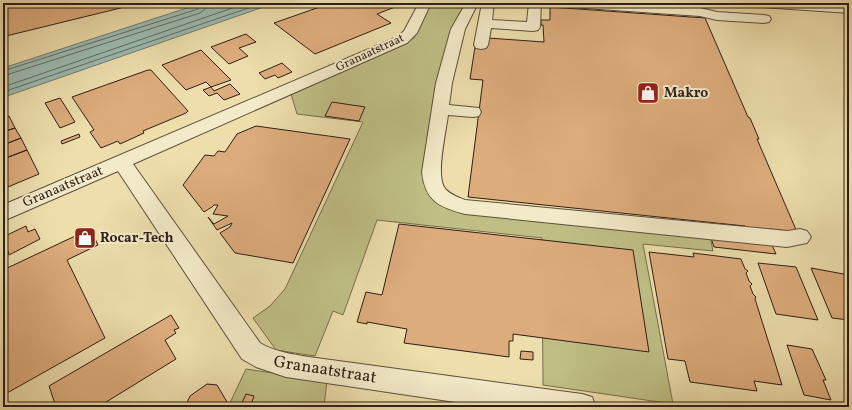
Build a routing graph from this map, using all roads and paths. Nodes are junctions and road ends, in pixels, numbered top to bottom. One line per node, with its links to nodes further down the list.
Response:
1 (425, 3): 13 (street, Granaatstraat)
2 (472, 3): 11 (street)
3 (488, 3): 9 (street)
4 (535, 3): 9 (street)
5 (570, 3): 8 (street)
6 (762, 3): 7 (street)
7 (846, 7)
8 (764, 19)
9 (503, 30): 10 (street)
10 (481, 45)
11 (440, 109): 12 (street); 15 (street)
12 (473, 112)
13 (122, 162): 14 (street, Granaatstraat); 16 (street, Granaatstraat)
14 (3, 213)
15 (800, 237)
16 (582, 407)

